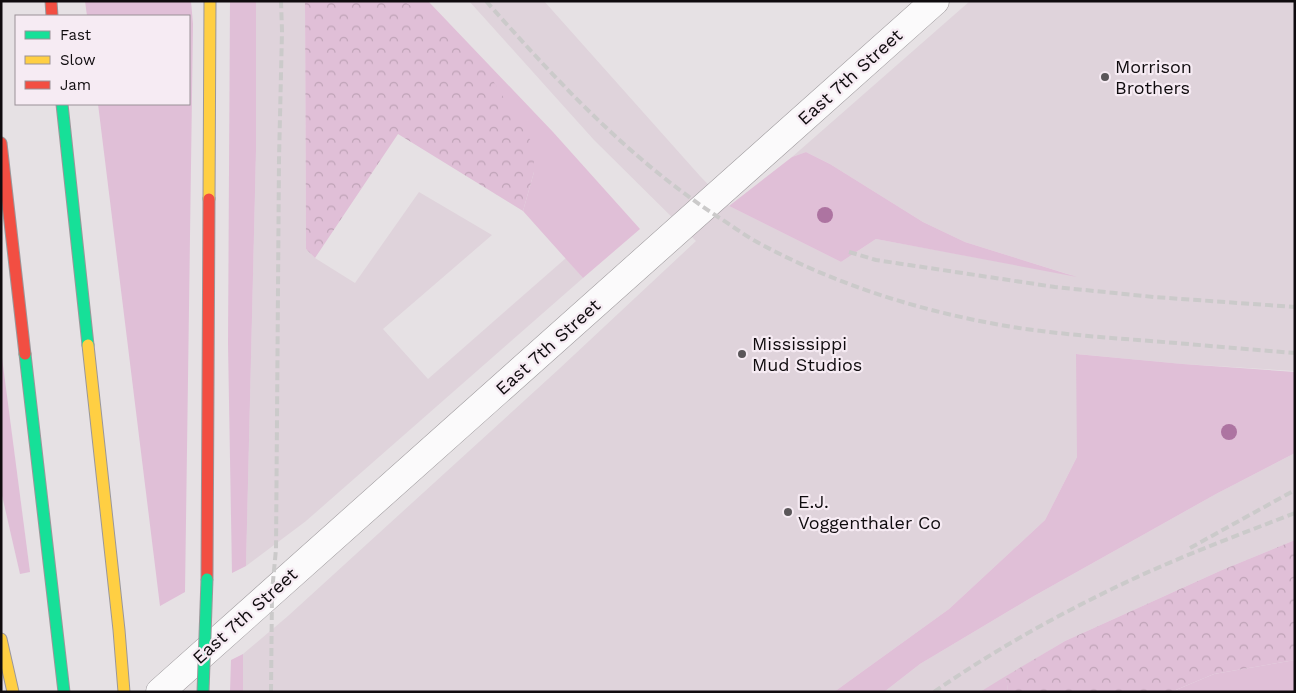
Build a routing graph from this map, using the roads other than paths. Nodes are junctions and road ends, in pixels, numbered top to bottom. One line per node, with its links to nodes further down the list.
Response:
1 (51, 1): 4 (highway)
2 (210, 1): 12 (highway, bridge)
3 (935, 1): 11 (street, East 7th Street)
4 (52, 15)
5 (62, 105): 10 (highway)
6 (1, 142): 9 (highway)
7 (1, 639): 8 (highway)
8 (13, 691)
9 (64, 692)
10 (124, 692)
11 (160, 692)
12 (203, 692)

